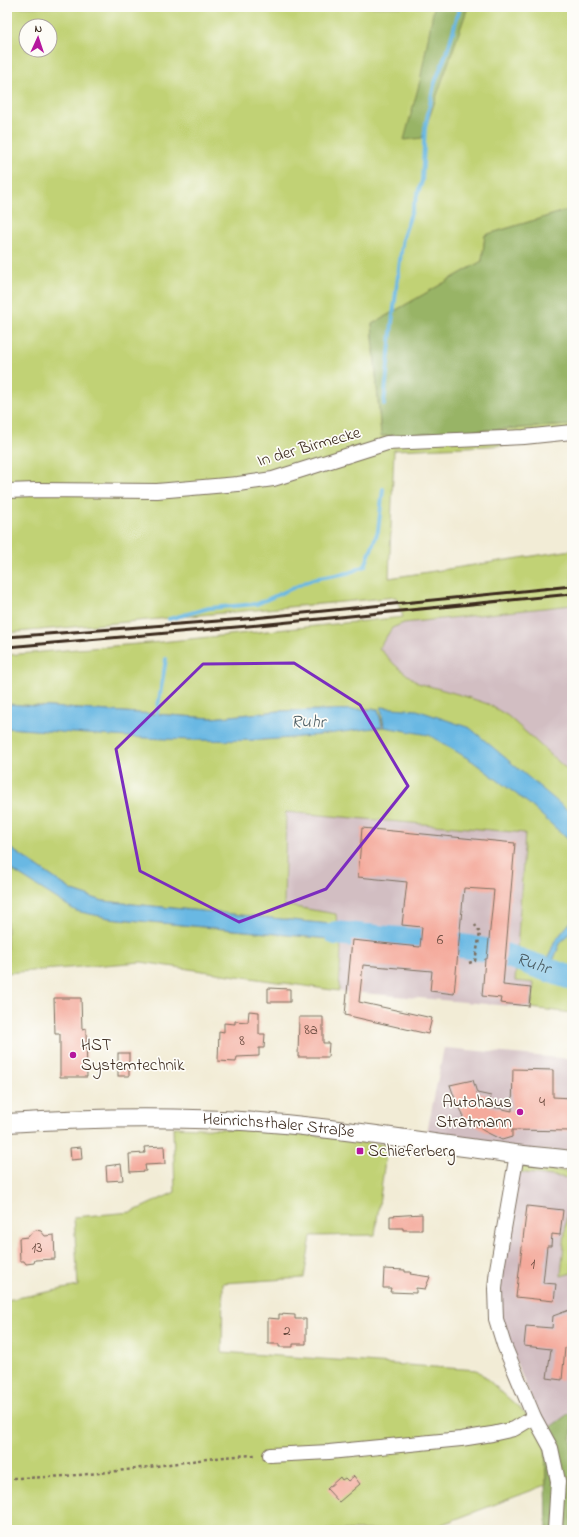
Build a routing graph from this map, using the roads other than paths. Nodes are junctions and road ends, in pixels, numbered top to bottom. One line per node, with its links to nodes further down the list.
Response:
1 (572, 432): 2 (street, In der Birmecke)
2 (7, 491)
3 (7, 1123): 4 (main road, Heinrichsthaler Straße)
4 (517, 1154): 5 (main road, Heinrichsthaler Straße); 6 (street)
5 (572, 1160)
6 (534, 1417): 7 (street); 8 (street)
7 (270, 1455)
8 (555, 1530)

